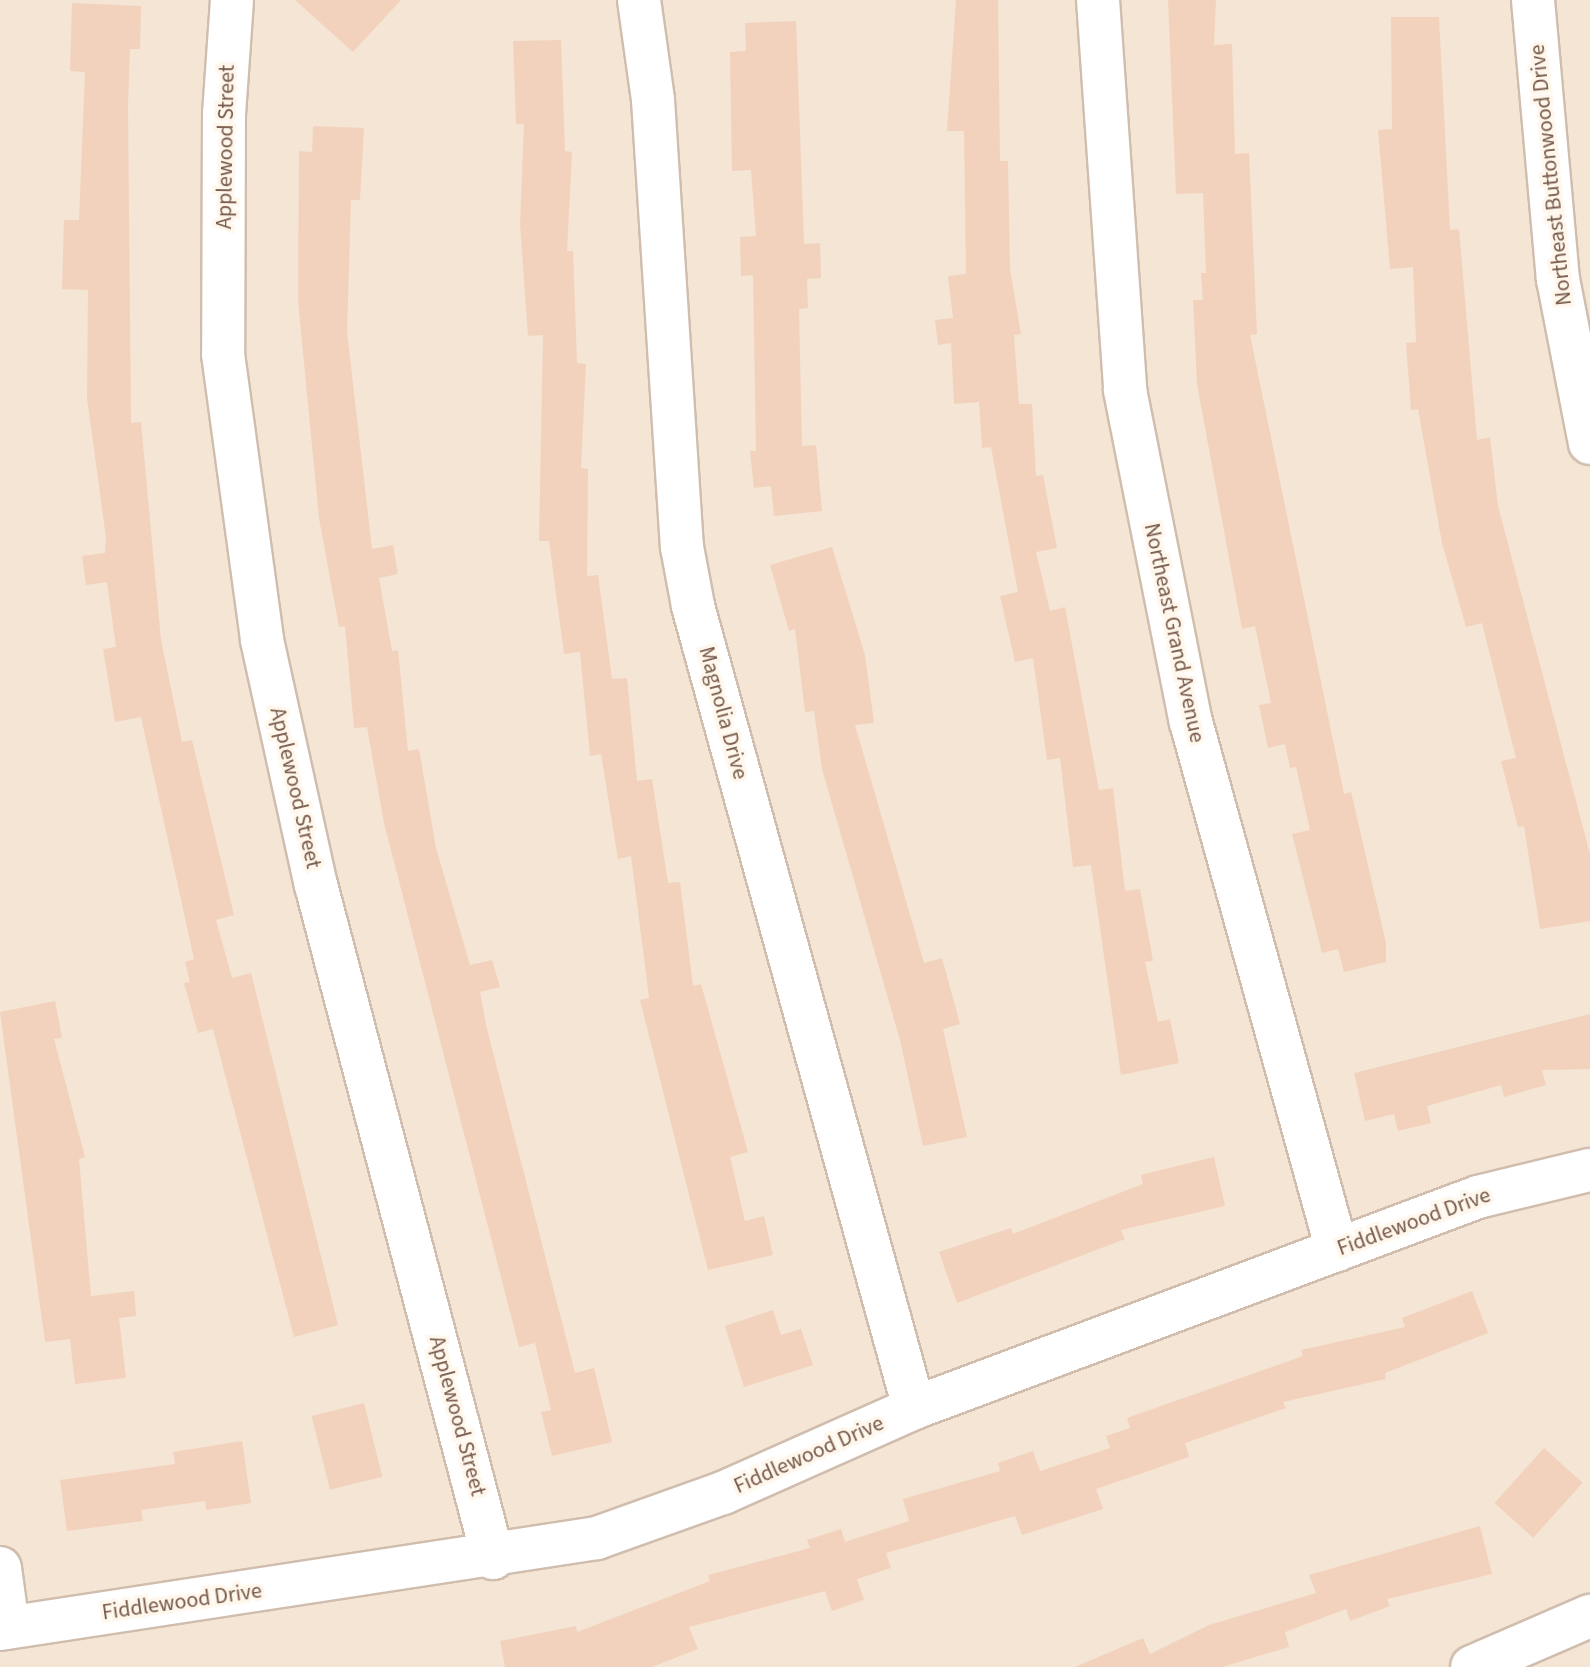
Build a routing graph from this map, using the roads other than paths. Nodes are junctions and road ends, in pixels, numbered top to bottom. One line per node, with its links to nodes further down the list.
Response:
1 (232, 0): 9 (street, Applewood Street)
2 (639, 0): 8 (street, Magnolia Drive)
3 (1098, 0): 7 (street, Northeast Grand Avenue)
4 (1533, 0): 5 (street, Northeast Buttonwood Drive)
5 (1590, 443)
6 (1590, 1170): 7 (street, Fiddlewood Drive)
7 (1337, 1250): 8 (street, Fiddlewood Drive)
8 (914, 1408): 9 (street, Fiddlewood Drive)
9 (493, 1558): 12 (street, Fiddlewood Drive)
10 (0, 1568): 12 (street)
11 (1590, 1616): 13 (street)
12 (4, 1628)
13 (1472, 1667)

